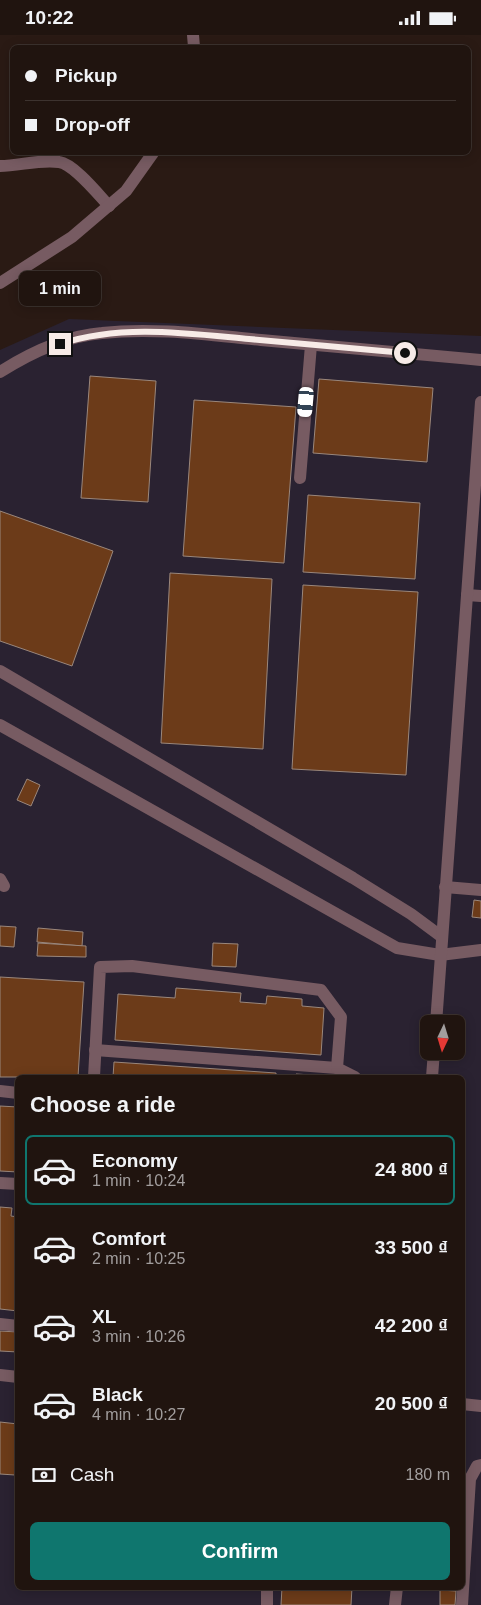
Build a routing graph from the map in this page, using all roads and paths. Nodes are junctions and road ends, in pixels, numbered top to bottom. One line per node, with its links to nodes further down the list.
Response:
1 (152, 155): 3 (street)
2 (0, 166): 3 (street)
3 (109, 205): 4 (street)
4 (0, 283)
5 (311, 345): 6 (street); 7 (street); 9 (street)
6 (481, 360)
7 (0, 372)
8 (481, 402): 10 (street)
9 (300, 478)
10 (477, 513): 11 (street)
11 (467, 595): 12 (street); 15 (street)
12 (481, 596)
13 (0, 671): 17 (street)
14 (0, 725): 19 (street)
15 (445, 887): 16 (street); 17 (street)
16 (481, 890)
17 (442, 937): 19 (street)
18 (481, 950): 19 (street)
19 (440, 955): 20 (street)
20 (437, 1015)
21 (95, 1050): 23 (street); 23 (street); 24 (street)
22 (433, 1060): 26 (street)
23 (337, 1068): 25 (street)
24 (94, 1075)
25 (350, 1075)
26 (432, 1075)
27 (0, 1091): 28 (street)
28 (15, 1093)
29 (0, 1183): 30 (street)
30 (15, 1184)
31 (0, 1324): 32 (street)
32 (15, 1326)
33 (0, 1375): 34 (street)
34 (15, 1377)
35 (465, 1404): 36 (street)
36 (481, 1406)
37 (481, 1465): 38 (street)
38 (465, 1558)
39 (267, 1590): 42 (street)
40 (396, 1590): 43 (street)
41 (463, 1590): 44 (street)
42 (266, 1605)
43 (395, 1605)
44 (462, 1605)

